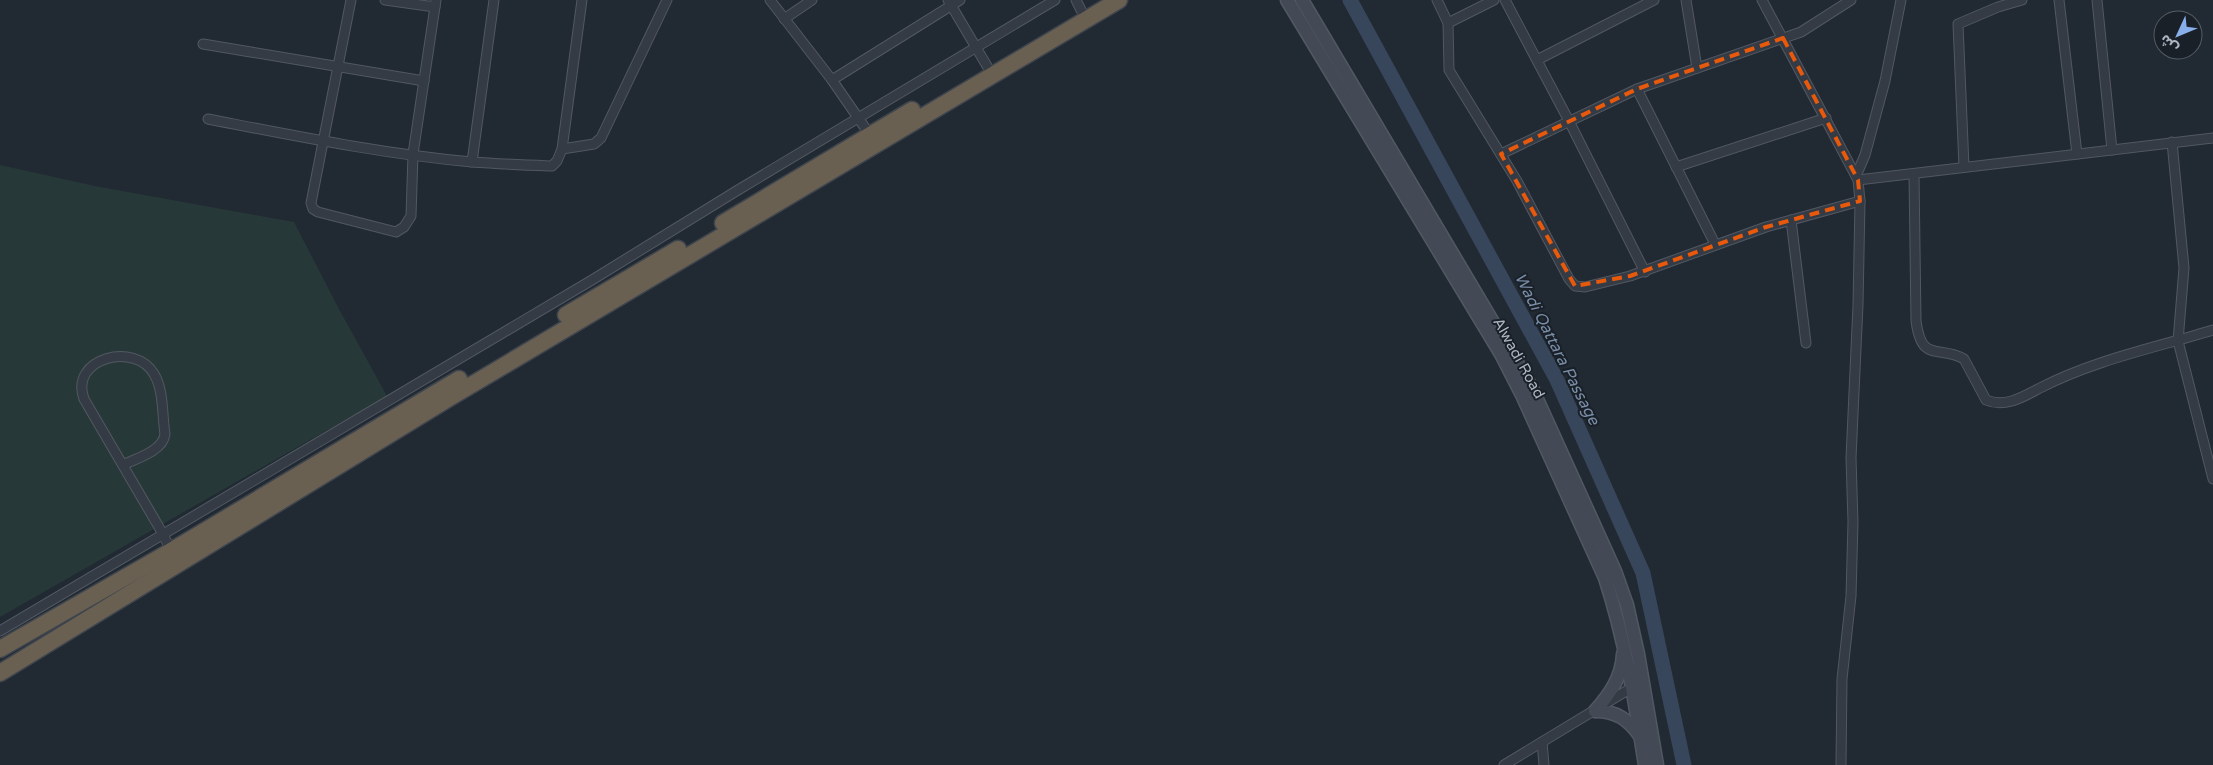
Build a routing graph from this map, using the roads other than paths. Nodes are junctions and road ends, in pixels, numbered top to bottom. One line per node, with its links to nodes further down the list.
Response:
1 (350, 0): 36 (street)
2 (385, 0): 27 (street)
3 (494, 0): 54 (street)
4 (582, 0): 49 (street)
5 (667, 0): 49 (street)
6 (770, 0): 29 (street)
7 (812, 0): 29 (street)
8 (960, 0): 26 (street)
9 (1055, 0): 33 (street)
10 (1097, 0): 28 (highway)
11 (1119, 0): 77 (highway)
12 (1287, 0): 55 (main road, Alwadi Road)
13 (1302, 0): 55 (main road, Alwadi Road)
14 (1437, 0): 30 (street)
15 (1494, 0): 30 (street)
16 (1505, 0): 34 (street)
17 (1654, 0): 34 (street)
18 (1686, 0): 37 (street)
19 (1762, 0): 31 (street)
20 (1851, 0): 31 (street)
21 (1901, 0): 59 (street)
22 (2022, 0): 25 (street)
23 (2059, 0): 53 (street)
24 (2097, 0): 50 (street)
25 (2004, 2): 56 (street)
26 (950, 3): 33 (street); 38 (street)
27 (436, 4): 39 (street)
28 (1078, 5): 35 (highway)
29 (784, 19): 38 (street)
30 (1448, 23): 52 (street)
31 (1783, 38): 37 (street); 41 (street)
32 (203, 44): 36 (street)
33 (976, 47): 35 (street); 43 (street)
34 (1537, 60): 44 (street)
35 (988, 66): 45 (highway)
36 (337, 67): 39 (street); 47 (street)
37 (1697, 68): 40 (street)
38 (832, 80): 43 (street)
39 (424, 81): 51 (street)
40 (1637, 89): 44 (street); 57 (street)
41 (1826, 118): 57 (street); 59 (street)
42 (208, 119): 47 (street)
43 (858, 119): 45 (street); 63 (street)
44 (1569, 122): 52 (street); 65 (street)
45 (870, 135): 64 (highway)
46 (2213, 138): 48 (street)
47 (323, 141): 51 (street); 51 (street)
48 (2172, 142): 50 (street); 67 (street)
49 (562, 149): 54 (street)
50 (2112, 150): 53 (street)
51 (413, 154): 54 (street)
52 (1501, 154): 65 (street)
53 (2077, 154): 56 (street)
54 (472, 162)
55 (1391, 162): 69 (main road, Alwadi Road)
56 (1964, 167): 58 (street)
57 (1676, 168): 62 (street)
58 (1914, 174): 59 (street); 67 (street)
59 (1857, 178): 60 (street)
60 (1860, 202): 61 (street); 86 (street)
61 (1791, 220): 62 (street); 68 (street)
62 (1715, 244): 65 (street)
63 (646, 246): 64 (street); 72 (street)
64 (655, 262): 73 (highway)
65 (1645, 272)
66 (2213, 330): 67 (street)
67 (2178, 341): 71 (street)
68 (1806, 343)
69 (1505, 352): 75 (main road, Alwadi Road); 78 (main road, Alwadi Road)
70 (123, 465): 70 (street); 72 (street)
71 (2213, 479)
72 (163, 534): 73 (street); 74 (street)
73 (171, 551): 76 (highway)
74 (0, 632)
75 (1624, 643): 78 (main road, Alwadi Road); 79 (main road)
76 (0, 649)
77 (0, 673)
78 (1638, 684): 79 (street); 80 (main road, Alwadi Road); 85 (main road, Alwadi Road)
79 (1595, 711): 80 (main road); 81 (street)
80 (1640, 736): 84 (main road, Alwadi Road)
81 (1542, 742): 82 (street); 83 (street)
82 (1504, 765)
83 (1544, 765)
84 (1645, 765)
85 (1657, 765)
86 (1841, 765)

